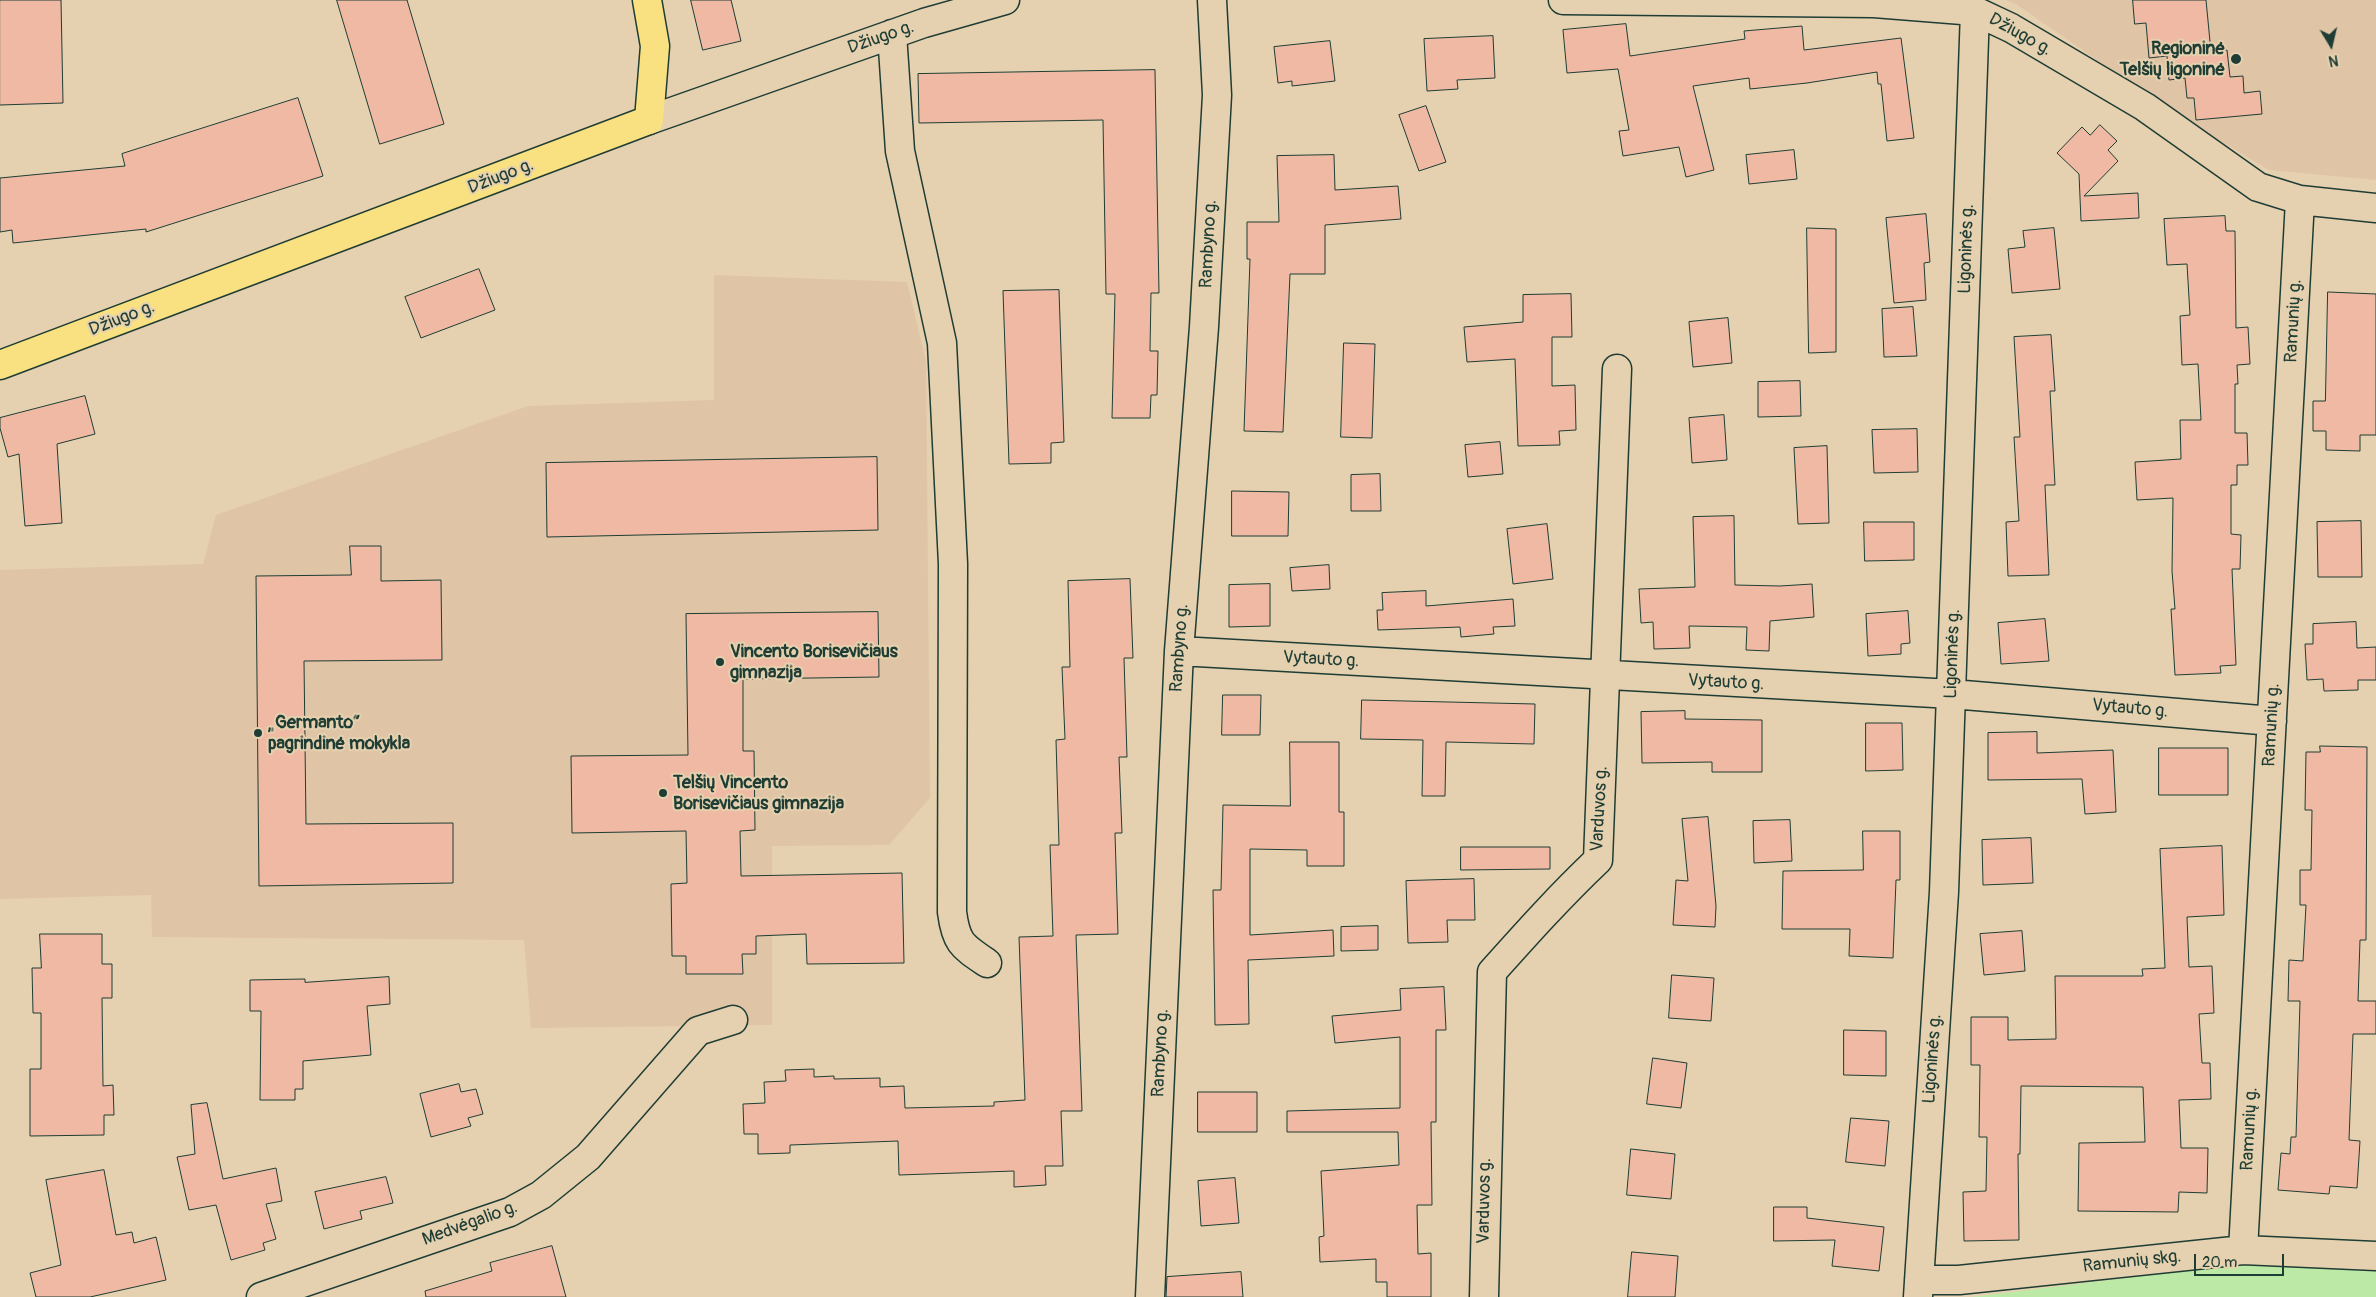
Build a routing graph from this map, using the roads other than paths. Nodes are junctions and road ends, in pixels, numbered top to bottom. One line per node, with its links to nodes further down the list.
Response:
1 (647, 0): 7 (main road)
2 (1005, 0): 6 (street, Džiugo g.)
3 (1212, 0): 12 (street, Rambyno g.)
4 (1563, 0): 5 (street, Džiugo g.)
5 (1976, 10): 8 (street, Džiugo g.); 14 (street, Ligoninės g.)
6 (892, 34): 7 (street, Džiugo g.); 16 (street)
7 (650, 120): 10 (main road, Džiugo g.)
8 (2300, 200): 9 (street, Džiugo g.); 15 (street, Ramunių g.)
9 (2376, 208)
10 (0, 365)
11 (1617, 369): 13 (street, Varduvos g.)
12 (1179, 651): 13 (street, Vytauto g.); 22 (street, Rambyno g.)
13 (1606, 677): 14 (street, Vytauto g.); 23 (street, Varduvos g.)
14 (1952, 694): 15 (street, Vytauto g.); 20 (street, Ligoninės g.)
15 (2272, 720): 18 (street, Ramunių g.)
16 (987, 963)
17 (733, 1020): 21 (street, Medvėgalio g.)
18 (2243, 1250): 19 (street, Ramunių skg.); 20 (street, Ramunių skg.)
19 (2376, 1256)
20 (1918, 1288)
21 (260, 1297)
22 (1150, 1297)
23 (1484, 1297)

